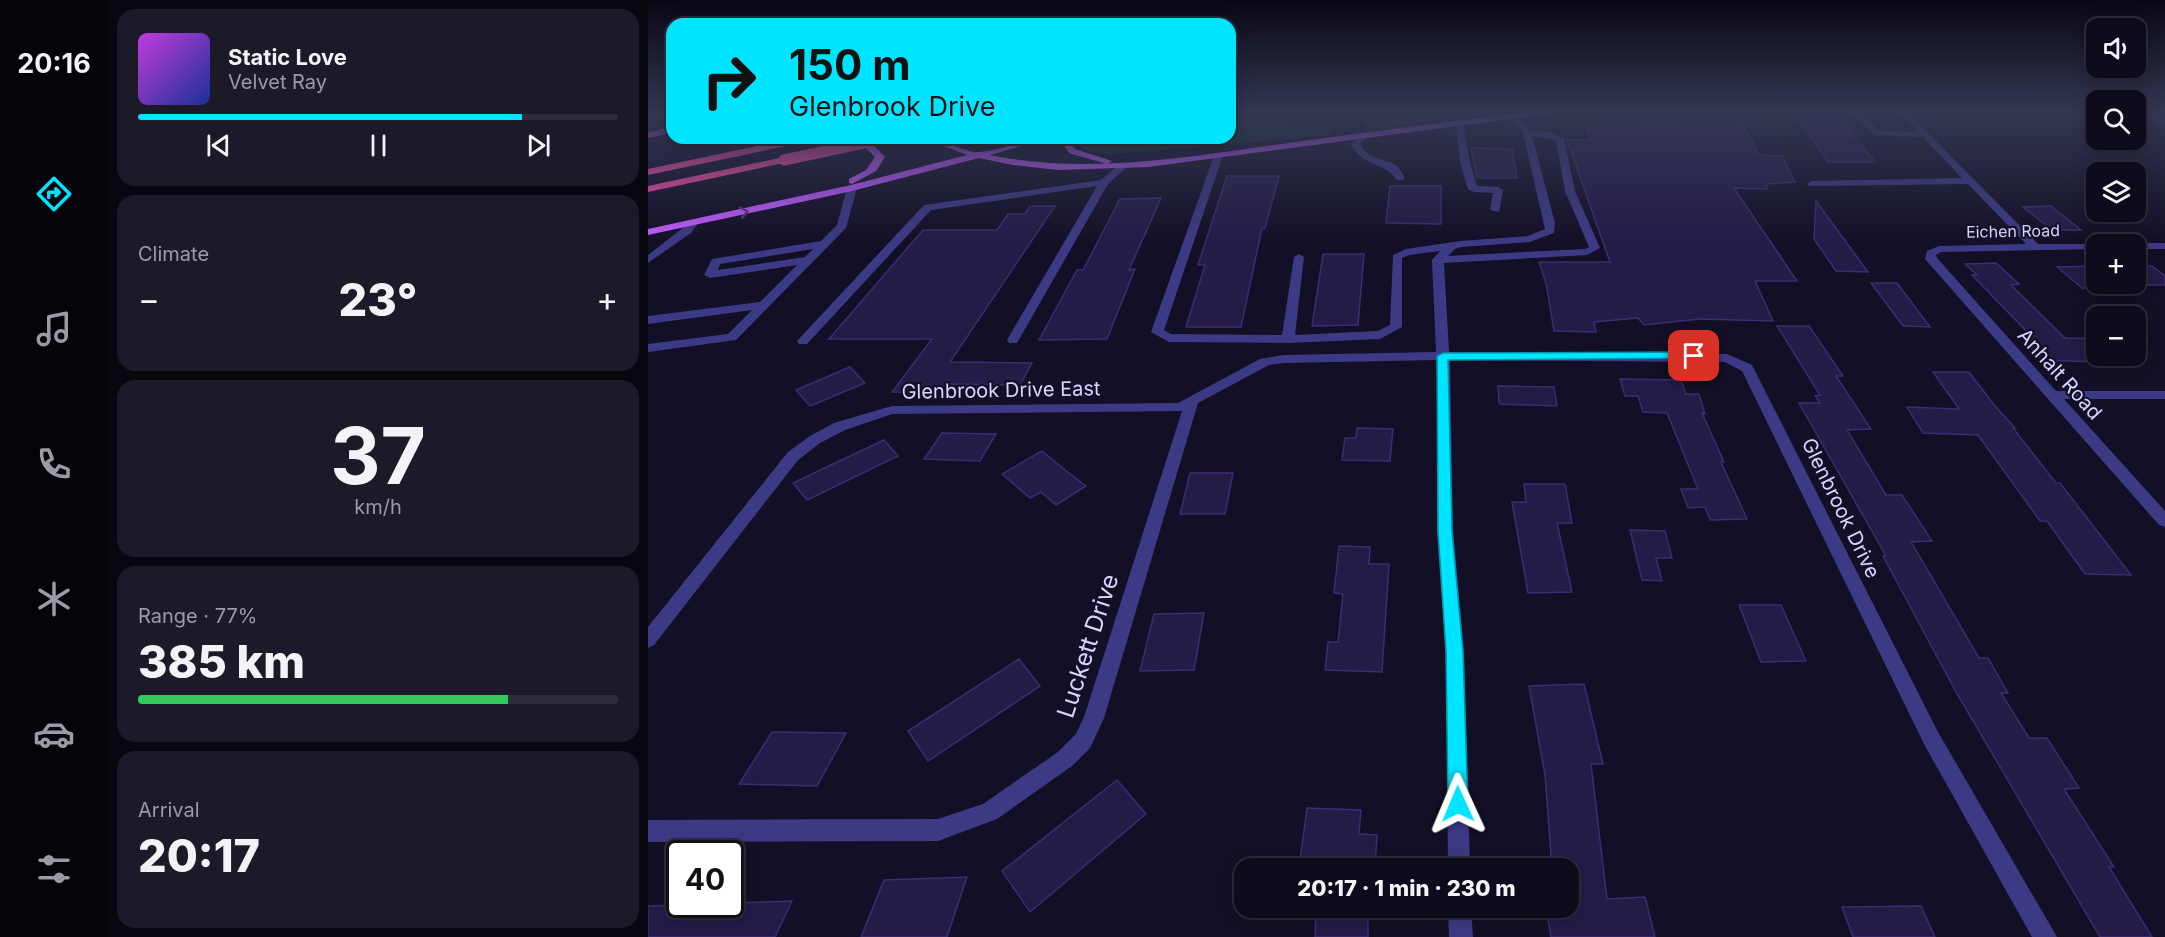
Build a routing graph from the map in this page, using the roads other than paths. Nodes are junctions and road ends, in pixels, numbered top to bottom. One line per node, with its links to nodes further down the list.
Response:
1 (1218, 155): 41 (street)
2 (725, 156): 15 (highway)
3 (804, 156): 21 (highway, bridge)
4 (879, 156): 22 (main road)
5 (980, 156): 14 (main road); 20 (main road)
6 (1032, 156): 14 (main road)
7 (1091, 156): 14 (main road)
8 (1209, 156): 14 (main road)
9 (1363, 156): 16 (street)
10 (1464, 156): 23 (street)
11 (1532, 156): 30 (street)
12 (1563, 156): 37 (street)
13 (1946, 156): 17 (street)
14 (1119, 163): 18 (street)
15 (648, 172)
16 (1400, 178)
17 (1970, 181): 19 (street); 31 (street)
18 (1104, 182): 42 (street); 43 (street)
19 (1812, 184)
20 (852, 188): 22 (main road); 26 (street)
21 (648, 189)
22 (796, 200): 24 (main road, one-way to 22)
23 (1495, 210)
24 (693, 223): 25 (main road); 35 (street)
25 (648, 231)
26 (824, 244): 32 (street); 36 (street)
27 (2086, 246): 31 (street, Eichen Road)
28 (2146, 246): 29 (street)
29 (2165, 246)
30 (1451, 247): 37 (street); 41 (street)
31 (2035, 247): 33 (street, Eichen Road)
32 (779, 251): 38 (street); 38 (street)
33 (1931, 253): 46 (street, Anhalt Road)
34 (1299, 257): 41 (street)
35 (648, 260)
36 (808, 260): 38 (street); 39 (street)
37 (1438, 260): 45 (street)
38 (774, 265)
39 (763, 305): 40 (street); 44 (street)
40 (648, 320)
41 (1288, 339)
42 (1013, 340)
43 (803, 341)
44 (648, 348)
45 (1443, 356): 48 (street, Glenbrook Drive East); 52 (street); 55 (street, Glenbrook Drive)
46 (2053, 395): 47 (street); 49 (street, Anhalt Road)
47 (2165, 395)
48 (1192, 402): 50 (street, Glenbrook Drive East); 51 (street, Luckett Drive)
49 (2165, 521)
50 (648, 640)
51 (648, 831)
52 (1459, 858)
53 (1460, 918): 54 (street)
54 (1461, 937)
55 (2045, 937)

